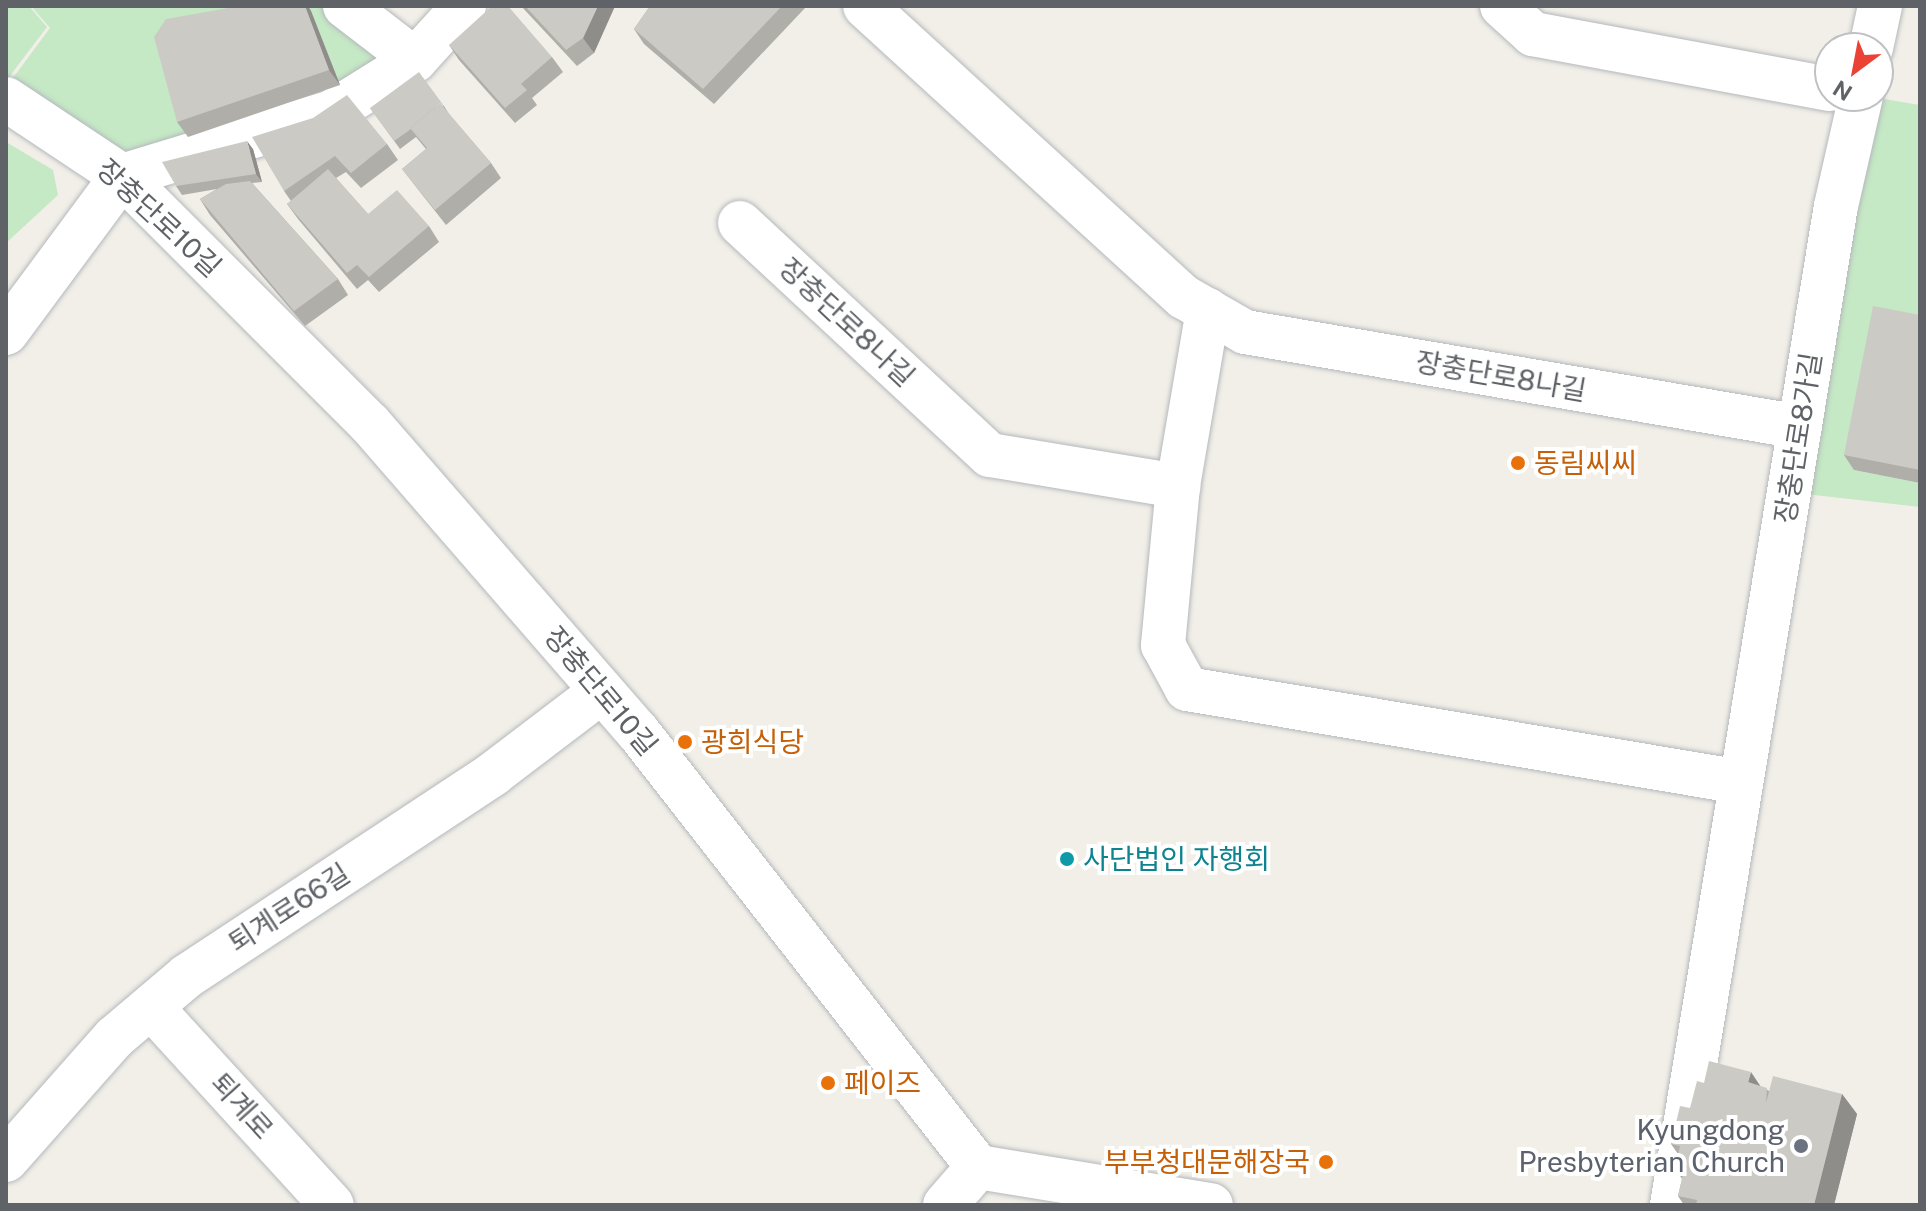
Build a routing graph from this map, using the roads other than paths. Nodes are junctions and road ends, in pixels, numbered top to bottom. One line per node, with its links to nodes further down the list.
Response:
1 (345, 6): 7 (street)
2 (464, 6): 7 (street)
3 (865, 6): 13 (street, 장충단로8나길)
4 (1502, 6): 8 (street)
5 (1880, 6): 6 (street)
6 (1874, 32)
7 (415, 60): 11 (street)
8 (1814, 86)
9 (6, 99): 11 (street, 장충단로10길)
10 (1857, 112): 15 (street, 장충단로8가길)
11 (122, 176): 14 (street); 17 (street, 장충단로10길)
12 (740, 223): 16 (street, 장충단로8나길)
13 (1208, 310): 15 (street, 장충단로8나길); 16 (street)
14 (6, 333)
15 (1800, 427): 18 (street, 장충단로8가길)
16 (1178, 486): 18 (street)
17 (602, 691): 19 (street, 퇴계로66길); 21 (street, 장충단로10길)
18 (1741, 782): 25 (street, 장충단로8가길)
19 (151, 1007): 20 (street, 퇴계로66길); 22 (street, 퇴계로)
20 (6, 1160)
21 (978, 1167): 23 (street); 24 (street)
22 (332, 1205)
23 (945, 1205)
24 (1211, 1205)
25 (1672, 1205)

